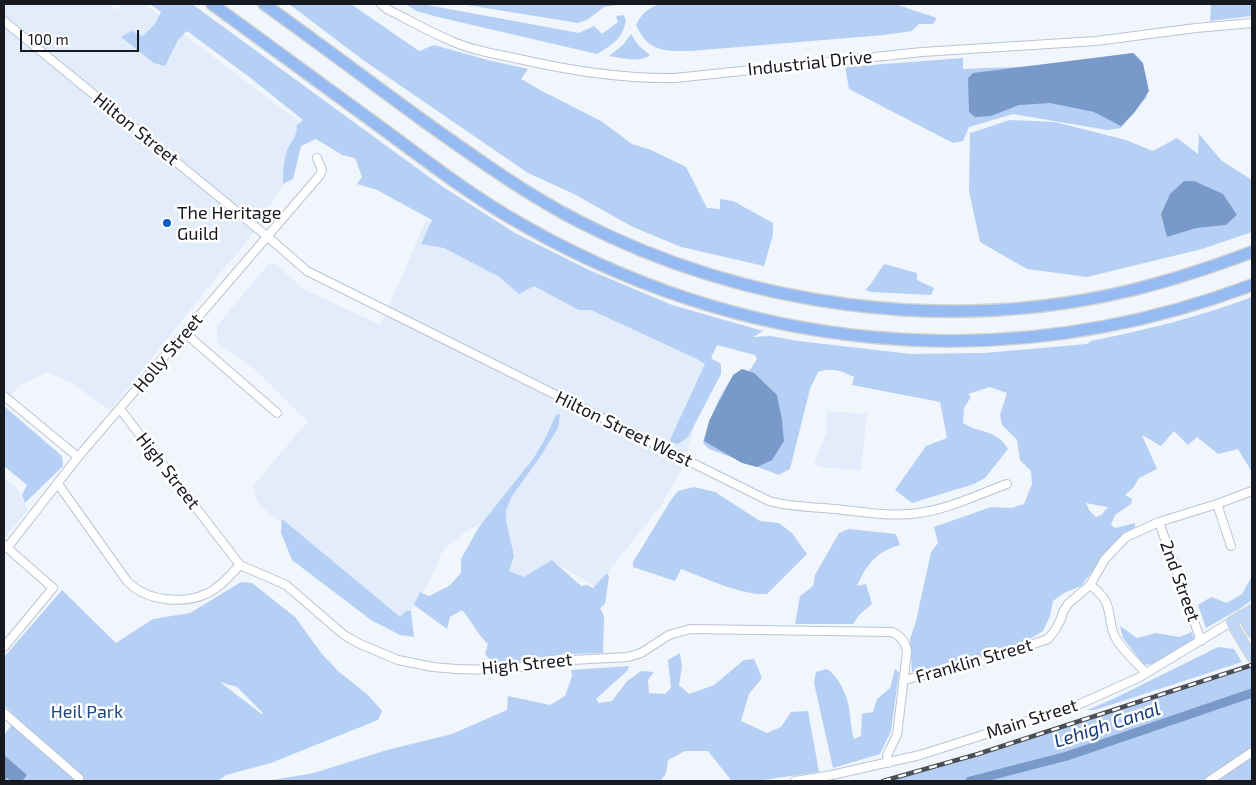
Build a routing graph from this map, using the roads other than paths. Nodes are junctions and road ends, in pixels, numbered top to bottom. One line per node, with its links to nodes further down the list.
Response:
1 (212, 4): 9 (highway)
2 (264, 4): 8 (highway)
3 (381, 4): 5 (street, Industrial Drive)
4 (4, 22): 7 (street, Hilton Street)
5 (1252, 23)
6 (317, 158): 7 (street, Holly Street)
7 (268, 237): 10 (street, Holly Street); 16 (street, Hilton Street West)
8 (1252, 252)
9 (1252, 285)
10 (184, 333): 12 (street, Holly Street); 13 (street)
11 (4, 396): 14 (street)
12 (120, 409): 14 (street, Holly Street); 22 (street, High Street)
13 (277, 413)
14 (78, 457): 15 (street, Holly Street)
15 (58, 484): 21 (street, Holly Street); 22 (street)
16 (1008, 484)
17 (1252, 491): 18 (street, Franklin Street)
18 (1217, 504): 19 (street, Franklin Street); 20 (street)
19 (1159, 522): 23 (street, Franklin Street); 28 (street, 2nd Street)
20 (1231, 546)
21 (5, 547): 29 (street)
22 (240, 565): 32 (street, High Street)
23 (1090, 585): 31 (street); 32 (street, Franklin Street)
24 (1252, 610): 25 (main road, Main Street)
25 (1242, 615): 26 (main road, Main Street); 27 (main road)
26 (1231, 622): 28 (street, Main Street); 30 (main road)
27 (1252, 632)
28 (1201, 641): 31 (street, Main Street)
29 (4, 647)
30 (1252, 657)
31 (1146, 673): 35 (street, Main Street)
32 (905, 680): 35 (street, High Street)
33 (4, 714): 36 (street)
34 (1252, 752): 38 (street)
35 (888, 763): 37 (street, Main Street)
36 (79, 778)
37 (794, 781)
38 (1209, 781)

